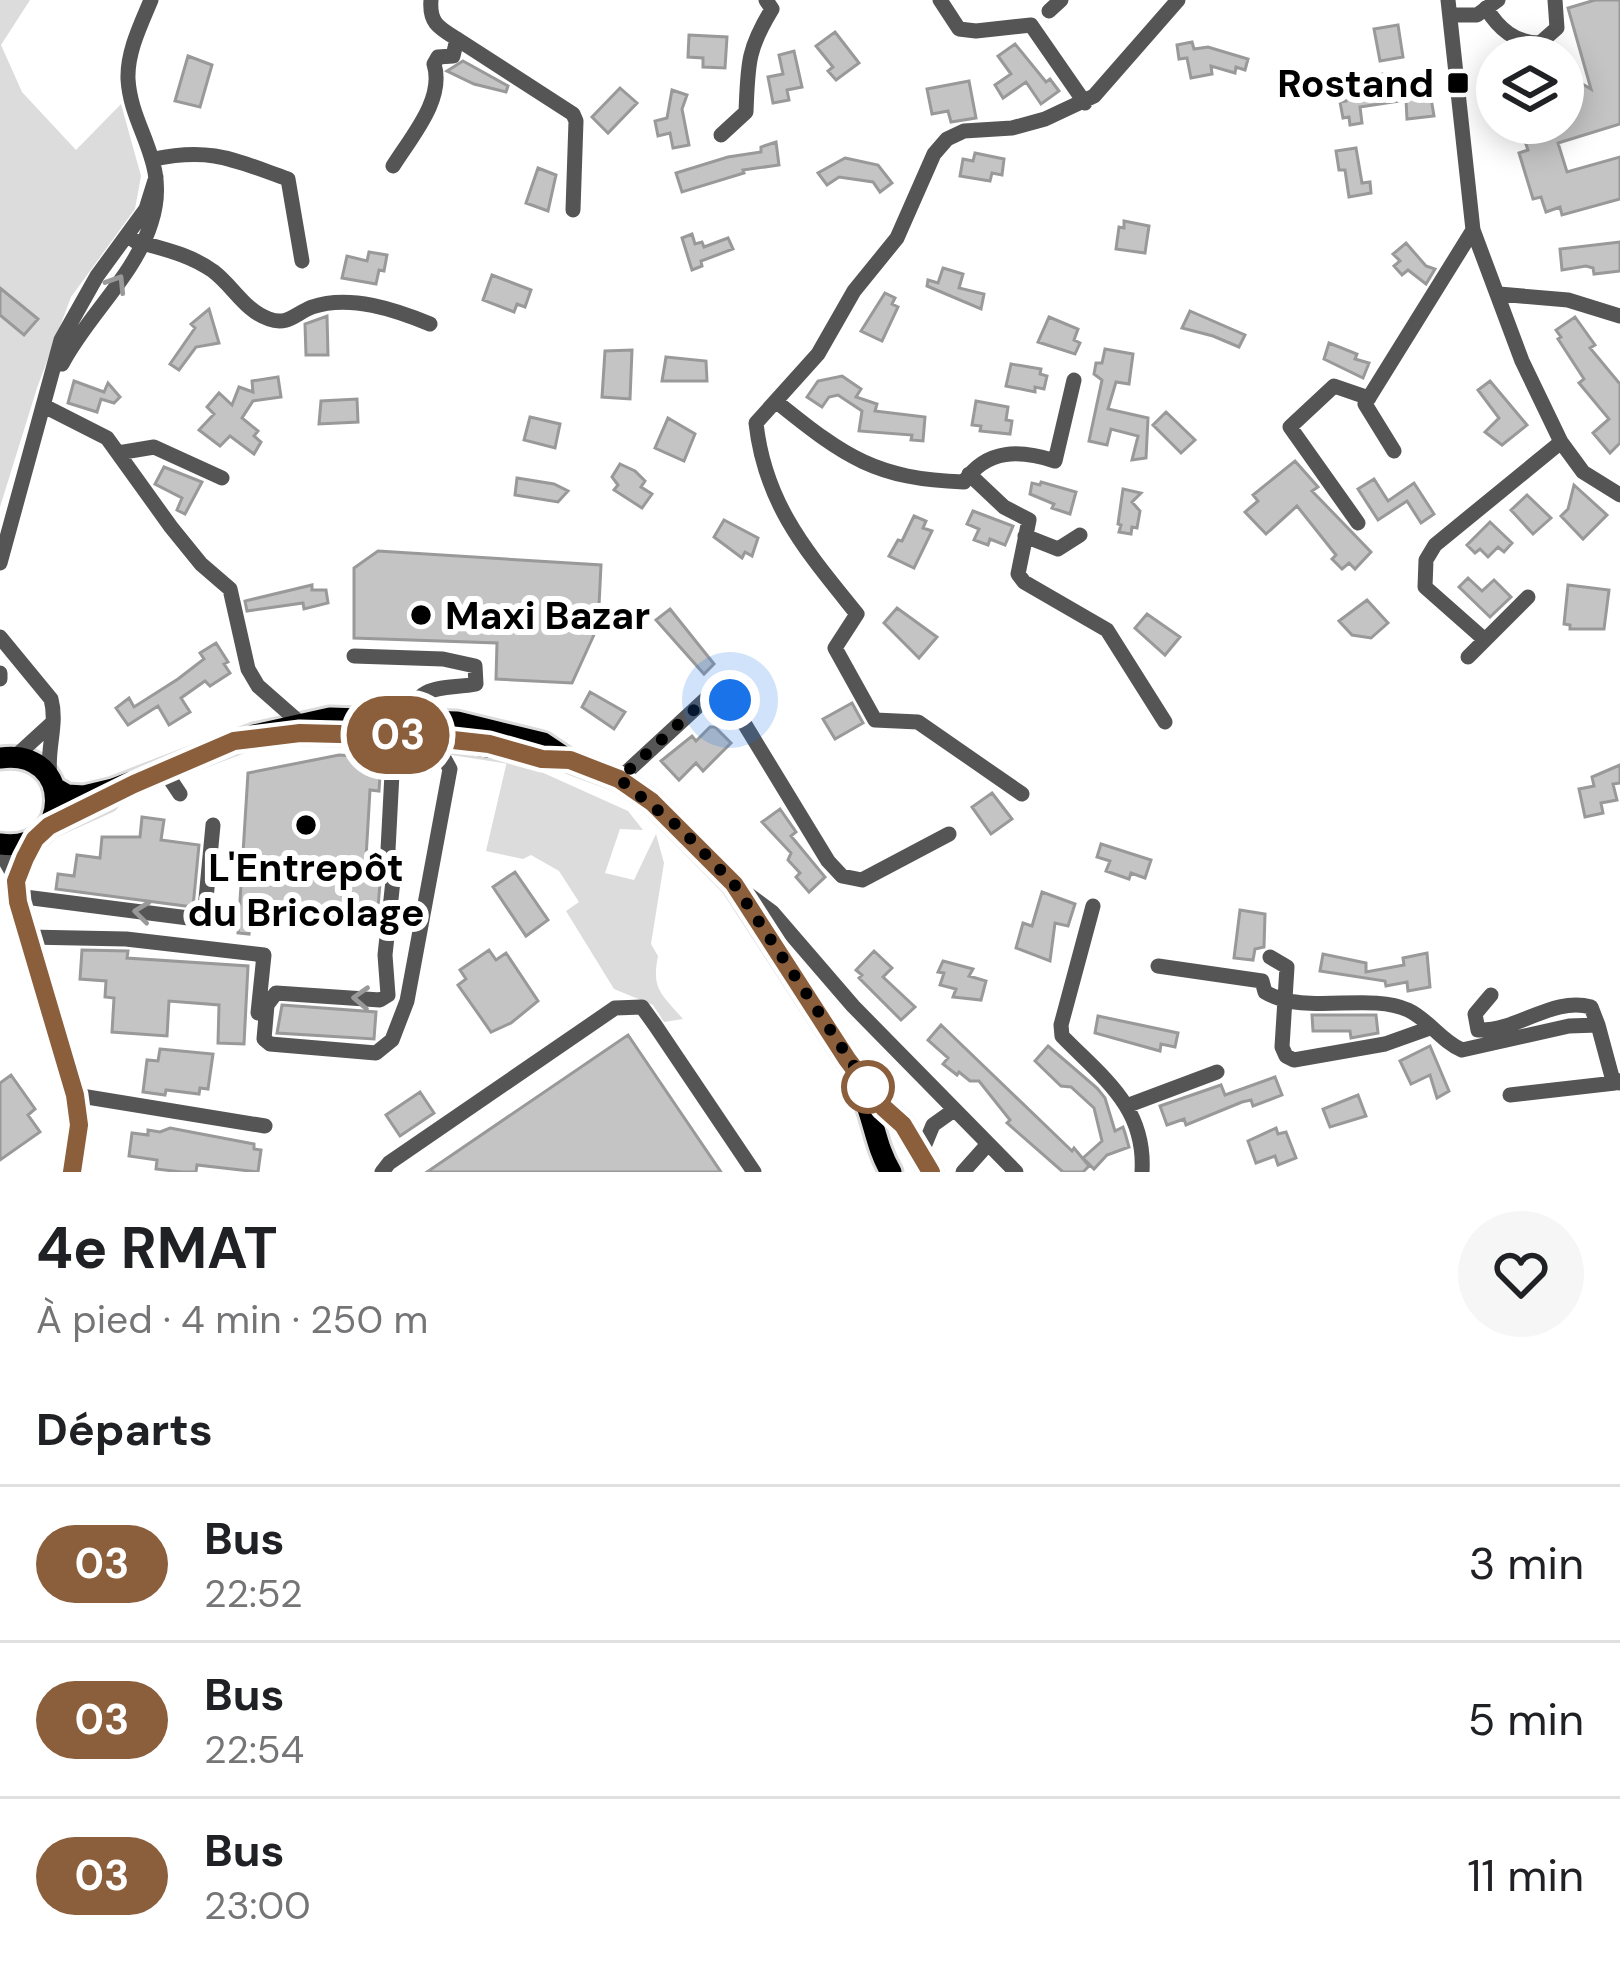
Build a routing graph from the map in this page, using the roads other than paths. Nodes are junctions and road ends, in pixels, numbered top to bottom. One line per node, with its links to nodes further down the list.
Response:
1 (151, 0): 12 (street)
2 (431, 0): 9 (street)
3 (766, 0): 11 (street)
4 (940, 0): 10 (street)
5 (1178, 0): 10 (street)
6 (1555, 0): 7 (street)
7 (1492, 4): 8 (street)
8 (1450, 7): 15 (street)
9 (457, 39): 13 (street); 14 (street)
10 (1085, 103): 23 (street)
11 (721, 135)
12 (154, 159): 16 (street); 17 (street)
13 (393, 166)
14 (573, 210)
15 (1473, 230): 18 (street); 22 (street)
16 (134, 241): 20 (street); 24 (street)
17 (302, 261)
18 (1499, 294): 19 (street); 25 (street)
19 (1620, 316)
20 (430, 324)
21 (1074, 380): 28 (street)
22 (1369, 398): 26 (street); 31 (street)
23 (778, 403): 28 (street); 53 (street)
24 (46, 407): 27 (street); 34 (street)
25 (1562, 442): 30 (street); 37 (street)
26 (1394, 451)
27 (118, 453): 29 (street); 41 (street)
28 (969, 474): 33 (street)
29 (222, 478)
30 (1620, 495)
31 (1358, 523)
32 (1079, 535): 33 (street)
33 (1025, 536): 42 (street)
34 (0, 563)
35 (1528, 597): 37 (street)
36 (0, 637): 40 (street)
37 (1485, 640): 39 (street)
38 (354, 656): 43 (street)
39 (1468, 657)
40 (53, 722): 46 (street); 50 (street)
41 (299, 722): 43 (main road); 45 (main road)
42 (1165, 722)
43 (393, 734): 44 (main road); 45 (main road); 47 (main road); 62 (street)
44 (427, 737): 47 (main road); 64 (street)
45 (234, 741): 48 (main road)
46 (6, 756): 50 (main road)
47 (570, 760): 49 (main road)
48 (164, 770): 51 (main road); 52 (street)
49 (619, 779): 56 (street); 58 (main road)
50 (53, 783): 51 (main road); 55 (main road)
51 (134, 784): 55 (main road)
52 (180, 794)
53 (1022, 794)
54 (213, 825): 59 (street, one-way to 59)
55 (42, 832): 57 (main road); 59 (street)
56 (949, 834)
57 (0, 848): 59 (street)
58 (734, 884): 71 (main road); 77 (street)
59 (17, 888): 61 (street)
60 (1093, 906): 76 (street)
61 (28, 937): 68 (street); 74 (street)
62 (385, 955): 64 (street); 64 (street, one-way to 64)
63 (1270, 957): 67 (street)
64 (414, 958)
65 (1158, 965): 67 (street)
66 (1491, 994): 69 (street)
67 (1288, 1000): 70 (street); 70 (street)
68 (258, 1013)
69 (1598, 1025): 70 (street); 73 (street)
70 (1430, 1028)
71 (847, 1059): 78 (main road); 81 (main road)
72 (1217, 1072): 76 (street)
73 (1618, 1083): 75 (street)
74 (75, 1095): 80 (street); 85 (street)
75 (1510, 1095)
76 (1129, 1105): 90 (street)
77 (954, 1110): 79 (street); 82 (street)
78 (903, 1125): 79 (street); 81 (main road); 83 (main road)
79 (933, 1125): 83 (street)
80 (265, 1126)
81 (877, 1135): 87 (main road)
82 (988, 1144): 88 (street); 89 (street)
83 (926, 1163)
84 (389, 1169): 86 (street)
85 (72, 1172)
86 (754, 1172)
87 (891, 1172)
88 (963, 1172)
89 (1016, 1172)
90 (1142, 1172)

